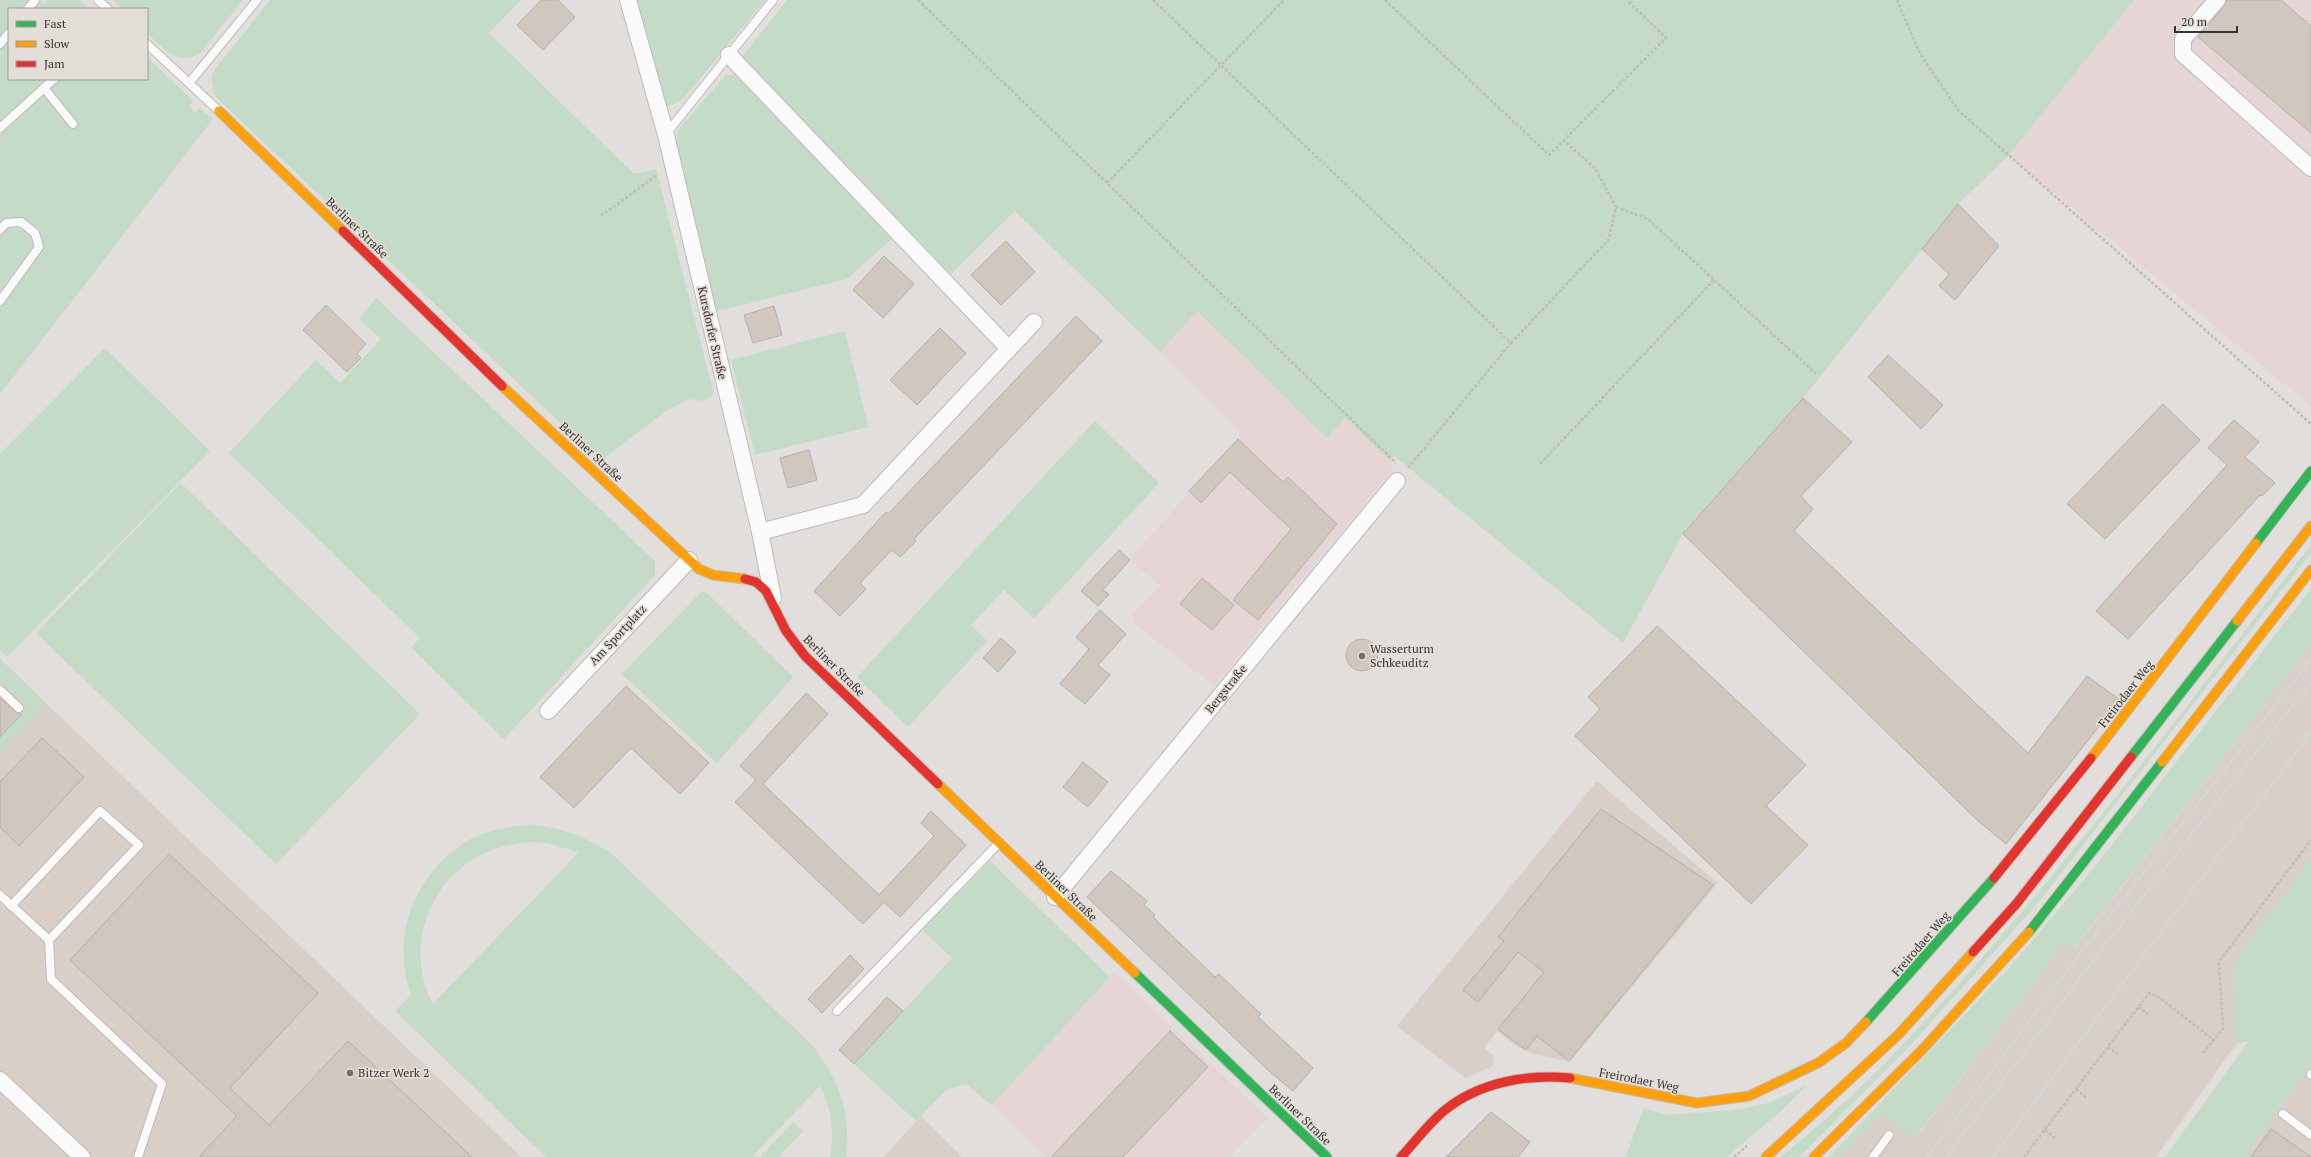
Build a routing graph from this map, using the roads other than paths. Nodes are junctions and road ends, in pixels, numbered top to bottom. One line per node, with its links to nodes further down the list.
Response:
1 (35, 0): 7 (lane)
2 (98, 0): 8 (lane)
3 (257, 0): 14 (lane)
4 (628, 0): 19 (street, Kursdorfer Straße)
5 (773, 0): 12 (lane)
6 (2217, 0): 20 (street)
7 (29, 8)
8 (107, 8)
9 (8, 34): 10 (lane)
10 (0, 44)
11 (148, 45): 14 (lane)
12 (729, 55): 19 (lane); 24 (street)
13 (53, 80): 15 (lane)
14 (190, 82): 16 (lane)
15 (44, 88): 17 (lane); 18 (lane)
16 (219, 111): 29 (street, Berliner Straße)
17 (73, 124)
18 (0, 128)
19 (666, 135): 28 (street, Kursdorfer Straße)
20 (2311, 168)
21 (0, 230): 22 (lane)
22 (0, 302)
23 (1034, 322): 24 (street)
24 (1009, 349): 28 (street)
25 (2311, 471): 48 (street, Freirodaer Weg)
26 (1397, 480): 37 (street, Bergstraße)
27 (2311, 526): 49 (street)
28 (760, 532): 31 (street, Kursdorfer Straße)
29 (689, 560): 31 (street, Berliner Straße); 34 (street, Am Sportplatz)
30 (2311, 570): 50 (street)
31 (773, 598): 35 (street, Berliner Straße)
32 (0, 690): 33 (lane)
33 (19, 708)
34 (548, 711)
35 (999, 843): 37 (street, Berliner Straße); 40 (lane)
36 (0, 895): 38 (lane)
37 (1055, 897): 47 (street, Berliner Straße)
38 (11, 906): 39 (lane); 39 (lane)
39 (49, 940): 46 (lane)
40 (837, 1011)
41 (0, 1080): 45 (street)
42 (2283, 1114): 44 (lane)
43 (1889, 1135): 51 (lane)
44 (2311, 1135)
45 (82, 1157)
46 (138, 1157)
47 (1327, 1157)
48 (1401, 1157)
49 (1766, 1157)
50 (1814, 1157)
51 (1873, 1157)

